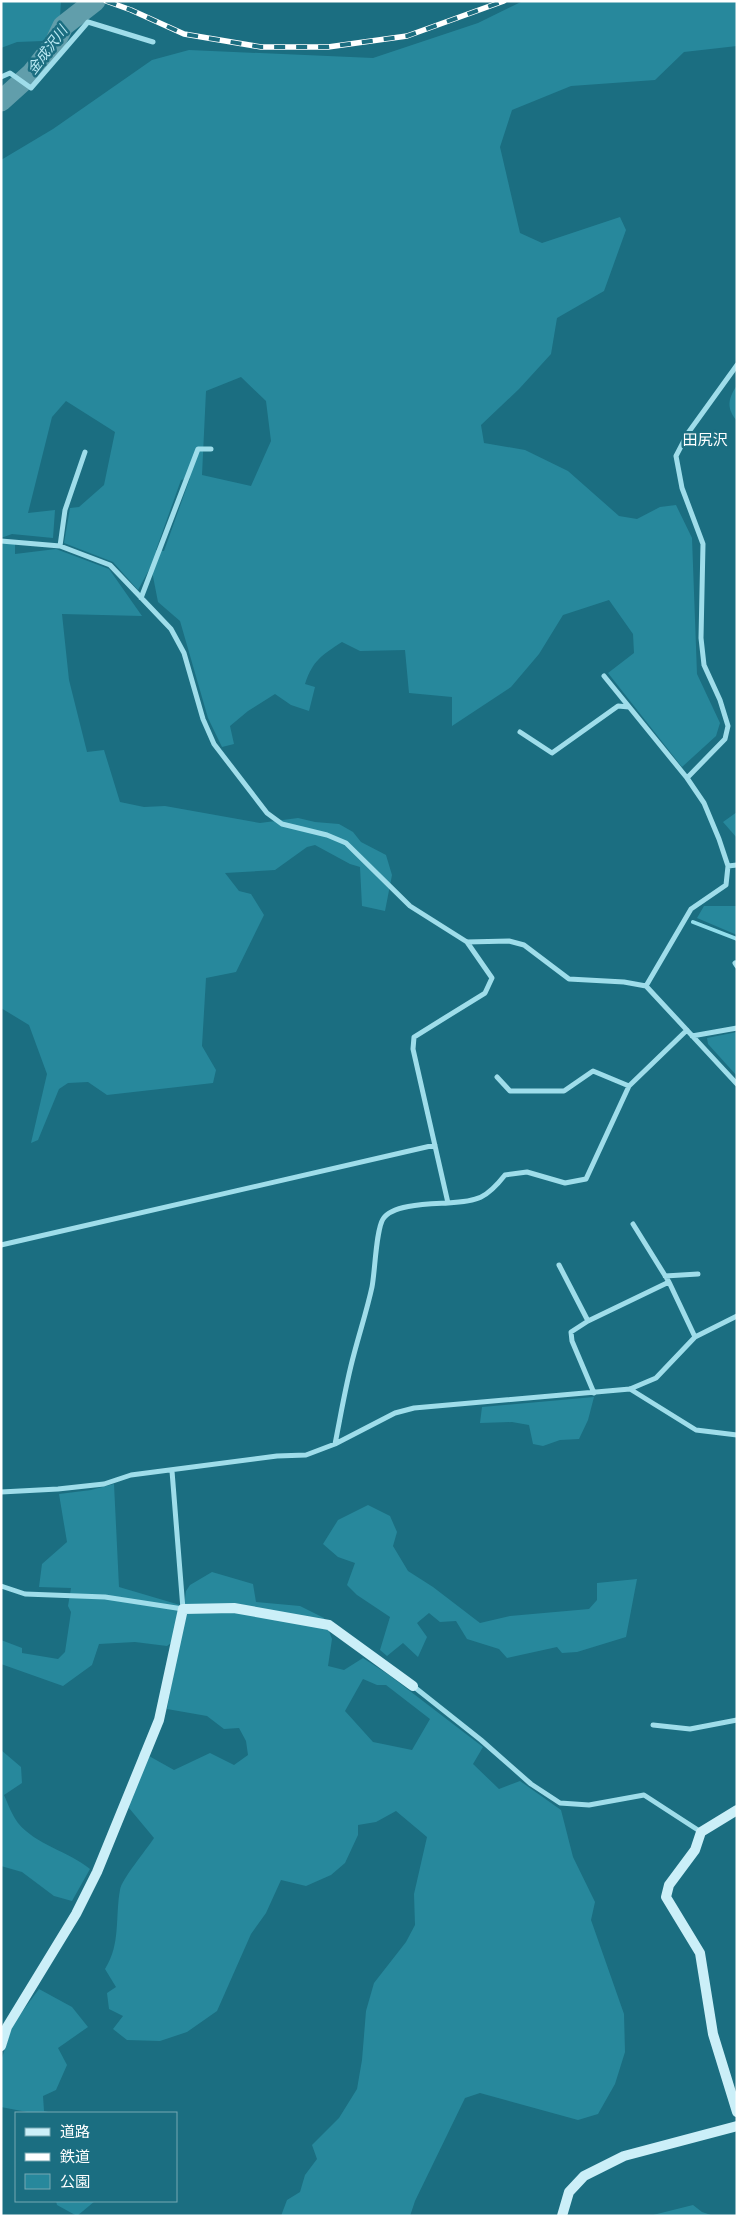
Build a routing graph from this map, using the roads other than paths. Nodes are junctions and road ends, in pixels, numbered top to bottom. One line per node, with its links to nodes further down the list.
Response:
1 (153, 42): 2 (street)
2 (1, 78)
3 (737, 365): 12 (street)
4 (211, 449): 8 (street)
5 (85, 452): 7 (street)
6 (1, 541): 7 (street)
7 (60, 546): 8 (street)
8 (141, 598): 15 (street)
9 (604, 676): 10 (street)
10 (629, 707): 11 (street); 12 (street)
11 (520, 732)
12 (687, 778): 14 (street)
13 (737, 865): 14 (street)
14 (728, 866): 16 (street)
15 (467, 942): 16 (street); 23 (street)
16 (646, 986): 18 (street)
17 (737, 1028): 19 (street)
18 (686, 1030): 19 (street); 22 (street)
19 (692, 1036): 21 (street)
20 (497, 1077): 22 (street)
21 (737, 1084)
22 (629, 1086): 24 (street)
23 (434, 1145): 24 (street); 26 (street)
24 (448, 1203): 37 (street)
25 (633, 1224): 29 (street)
26 (1, 1245)
27 (559, 1265): 32 (street)
28 (698, 1274): 29 (street)
29 (666, 1276): 30 (street)
30 (669, 1282): 32 (street); 33 (street)
31 (737, 1316): 33 (street)
32 (588, 1322): 35 (street)
33 (695, 1337): 34 (street)
34 (630, 1389): 35 (street); 36 (street)
35 (594, 1393): 37 (street)
36 (737, 1435)
37 (335, 1444): 38 (street)
38 (172, 1471): 39 (street); 41 (street)
39 (1, 1492)
40 (1, 1586): 41 (street)
41 (183, 1609): 42 (street); 47 (street)
42 (413, 1686): 46 (street)
43 (737, 1720): 44 (street)
44 (653, 1725)
45 (737, 1810): 46 (street)
46 (701, 1832): 48 (street)
47 (1, 2046)
48 (737, 2112)
49 (737, 2126): 50 (street)
50 (562, 2216)

